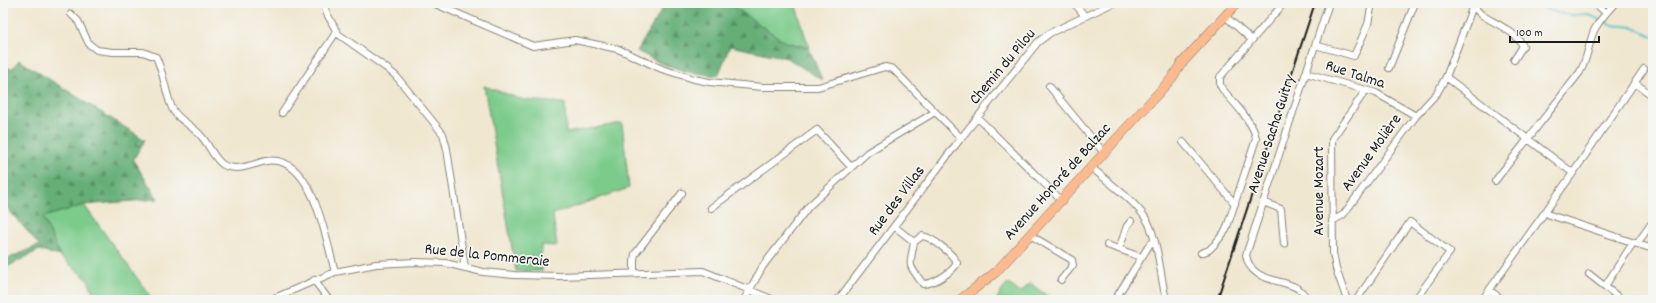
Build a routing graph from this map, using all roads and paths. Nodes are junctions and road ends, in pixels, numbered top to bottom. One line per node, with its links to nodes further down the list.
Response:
1 (324, 3): 18 (street)
2 (433, 3): 30 (street)
3 (1074, 3): 16 (street)
4 (1113, 3): 16 (street, Chemin du Pilou)
5 (1237, 3): 17 (main road, Avenue Honoré de Balzac)
6 (1244, 3): 17 (main road, Avenue Honoré de Balzac)
7 (1284, 3): 19 (street)
8 (1329, 3): 20 (street, Avenue Sacha Guitry)
9 (1372, 3): 20 (street)
10 (1415, 3): 22 (street)
11 (1595, 3): 15 (street)
12 (1615, 3): 15 (street)
13 (1472, 4): 21 (street); 25 (street, Avenue Molière)
14 (72, 14): 63 (street)
15 (1604, 15): 35 (street)
16 (1085, 16): 33 (street, Chemin du Pilou)
17 (1227, 18): 19 (street); 37 (main road, Avenue Honoré de Balzac)
18 (337, 31): 31 (street); 62 (street)
19 (1252, 40): 45 (street)
20 (1315, 45): 24 (street, Avenue Sacha Guitry)
21 (1514, 60)
22 (1389, 68)
23 (1644, 69): 26 (street)
24 (1306, 74): 28 (street, Rue Talma); 44 (street, Avenue Sacha Guitry)
25 (1446, 77): 32 (street, Avenue Molière); 35 (street)
26 (1635, 83): 29 (street); 40 (street)
27 (1049, 86): 37 (street)
28 (1366, 90): 32 (street, Rue Talma); 48 (street, Avenue Mozart)
29 (1653, 96)
30 (936, 112): 34 (street); 38 (street)
31 (282, 113)
32 (1416, 116): 48 (street, Avenue Molière)
33 (978, 118): 34 (street, Rue des Villas); 43 (street)
34 (961, 138): 51 (street, Rue des Villas)
35 (1527, 138): 40 (street); 41 (street)
36 (1183, 142): 45 (street)
37 (1104, 153): 39 (main road, Avenue Honoré de Balzac)
38 (851, 167): 46 (street); 69 (street)
39 (1091, 167): 43 (main road, Avenue Honoré de Balzac); 54 (street)
40 (1573, 173): 47 (street)
41 (1495, 181)
42 (682, 193): 64 (street)
43 (1061, 200): 52 (main road, Avenue Honoré de Balzac)
44 (1263, 202): 55 (street); 81 (street, Avenue Sacha Guitry)
45 (1235, 204): 60 (street)
46 (711, 208)
47 (1545, 212): 56 (street); 70 (street)
48 (1332, 220): 73 (street, Avenue Mozart)
49 (1653, 221): 56 (street)
50 (1131, 222): 58 (street)
51 (894, 226): 53 (street); 78 (street, Rue des Villas)
52 (1030, 235): 67 (street); 79 (main road, Avenue Honoré de Balzac)
53 (914, 242): 53 (street)
54 (1154, 242): 61 (street); 72 (street)
55 (1284, 244)
56 (1635, 244): 59 (street); 68 (street)
57 (1107, 245): 58 (street)
58 (1119, 249): 61 (street)
59 (1653, 249)
60 (1201, 253)
61 (1141, 257): 71 (street)
62 (465, 268): 63 (street, Rue de la Pommeraie); 64 (street, Rue de la Pommeraie)
63 (335, 272): 66 (street, Rue de la Pommeraie)
64 (634, 274): 69 (street, Rue de la Pommeraie)
65 (1589, 274): 68 (street)
66 (314, 280): 74 (street, Rue de la Pommeraie); 75 (street)
67 (1061, 280)
68 (1605, 286): 86 (street)
69 (749, 290): 76 (street); 77 (street, Rue de la Pommeraie)
70 (1489, 290): 84 (street); 85 (street)
71 (1116, 298)
72 (1166, 299): 80 (street)
73 (1347, 299): 82 (street)
74 (270, 300)
75 (330, 300)
76 (744, 300)
77 (774, 300)
78 (838, 300)
79 (960, 300)
80 (1158, 300)
81 (1307, 300)
82 (1358, 300): 83 (street)
83 (1415, 300)
84 (1482, 300)
85 (1503, 300)
86 (1622, 300)

